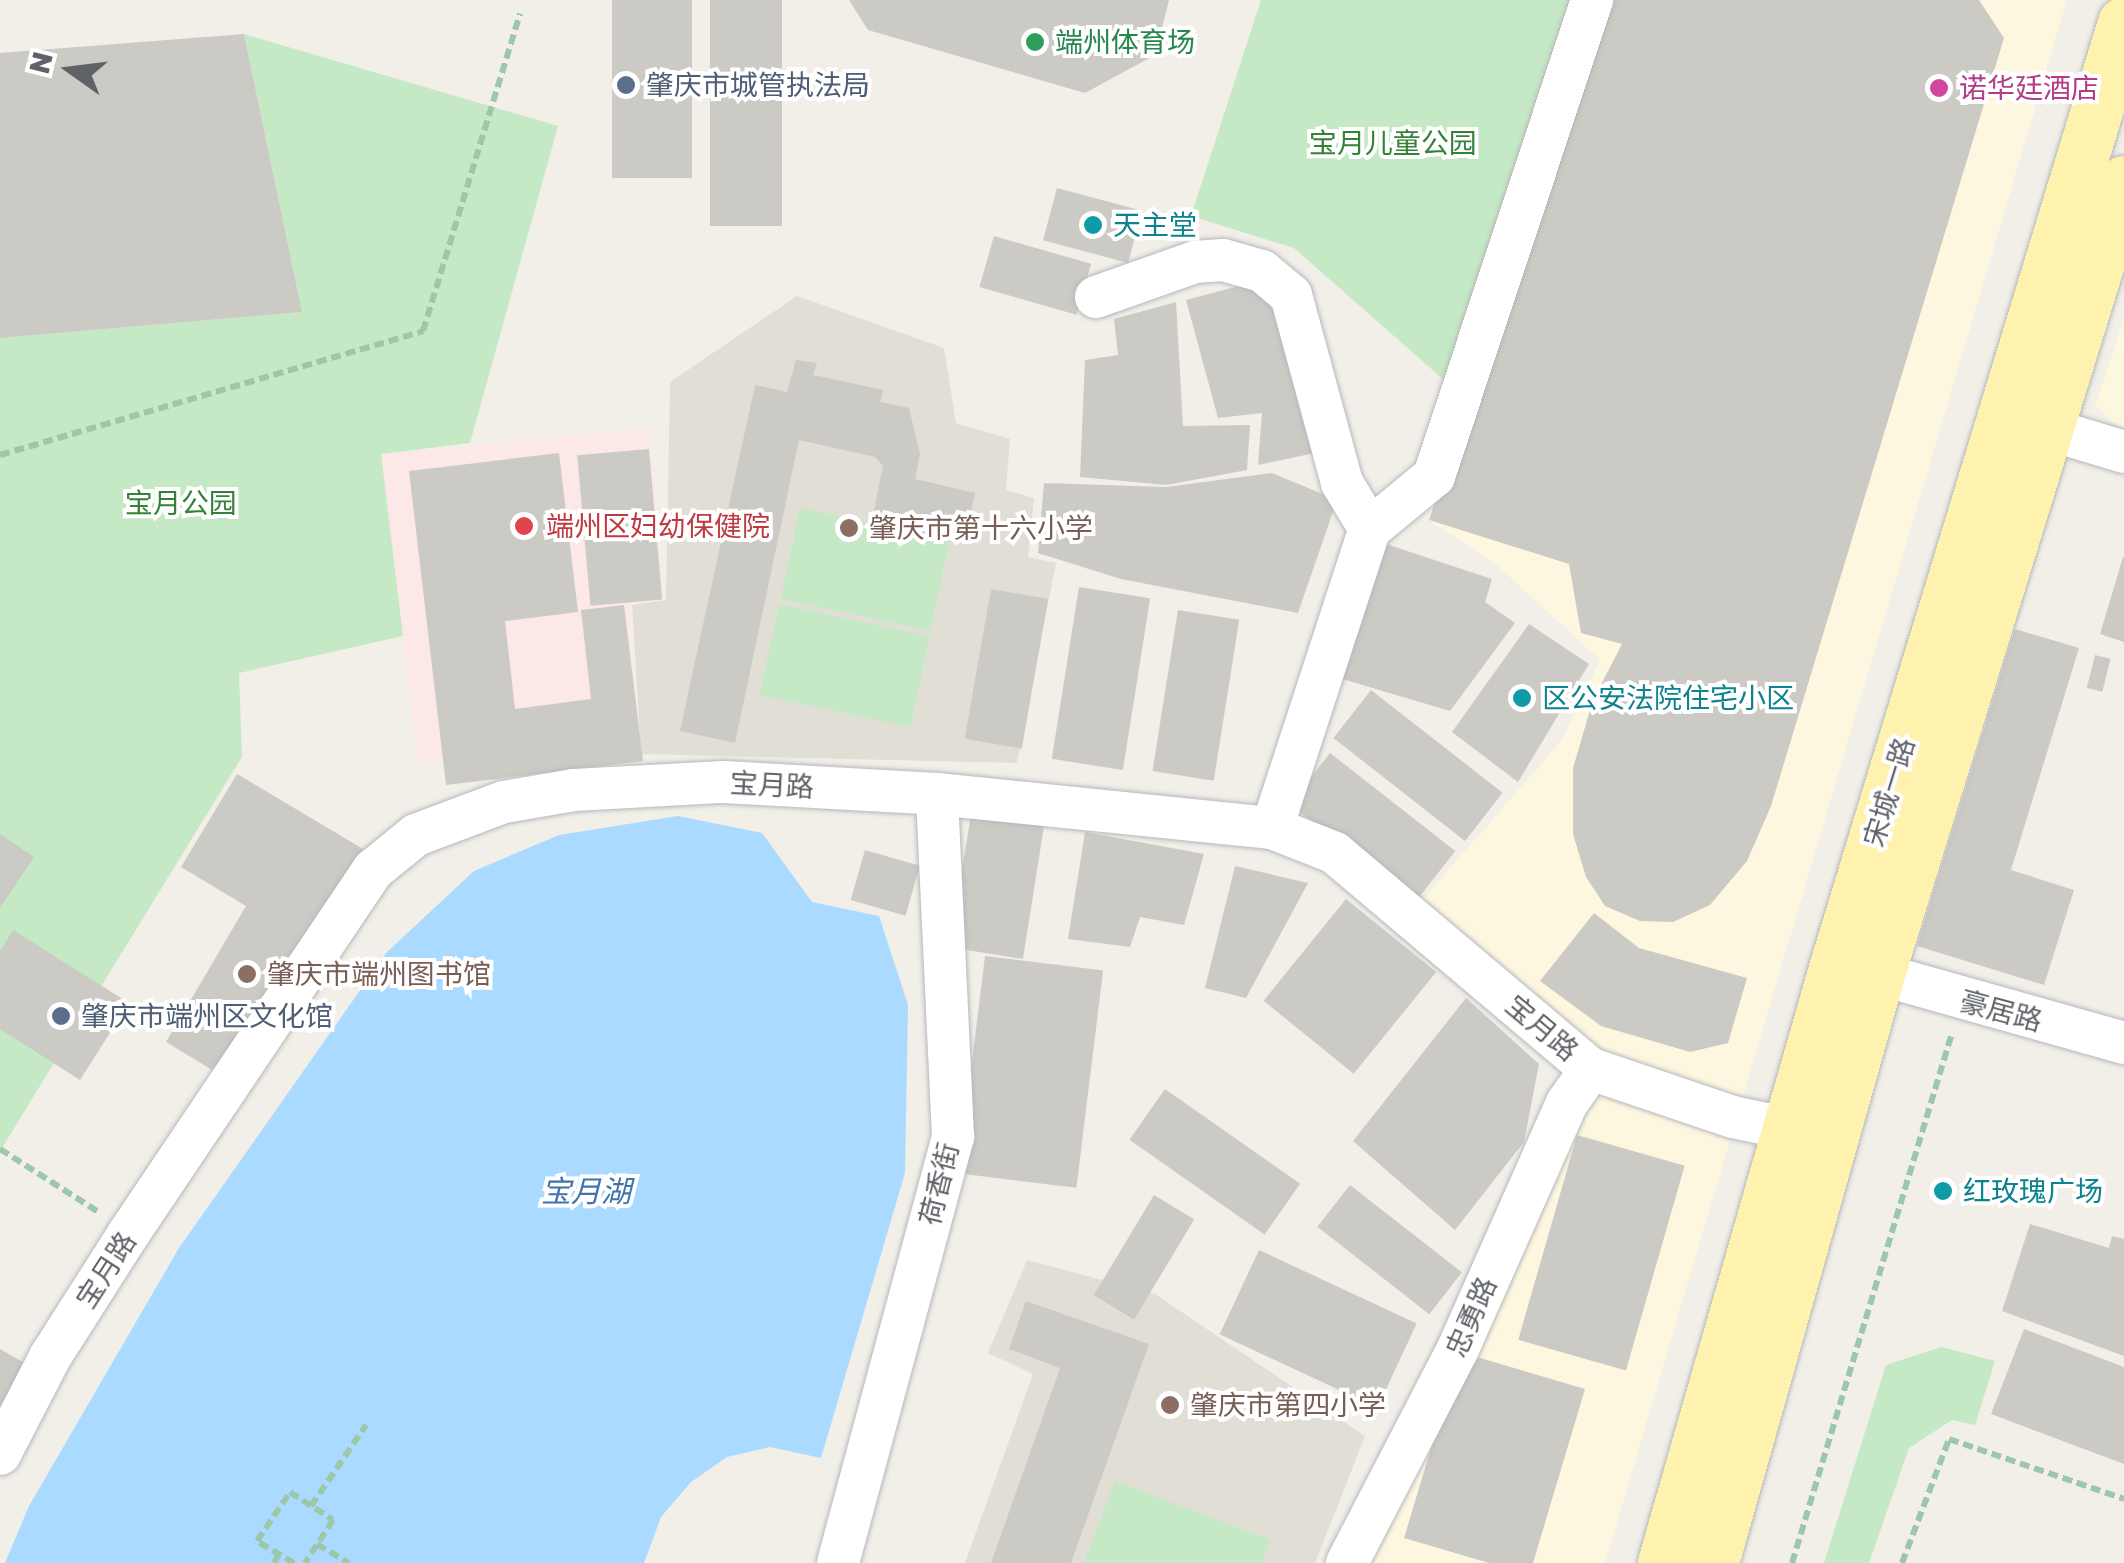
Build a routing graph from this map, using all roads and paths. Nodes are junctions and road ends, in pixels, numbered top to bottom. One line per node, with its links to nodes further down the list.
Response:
1 (1592, 0): 9 (street)
2 (520, 13): 8 (path)
3 (2124, 24): 16 (main road, 宋城一路)
4 (2124, 182): 6 (main road, 宋城一路)
5 (1096, 297): 9 (street)
6 (2048, 429): 7 (street); 12 (main road, 宋城一路)
7 (2124, 452)
8 (0, 456)
9 (1370, 529): 11 (street)
10 (938, 794): 11 (street, 宝月路); 18 (street, 宝月路); 29 (street, 荷香街)
11 (1272, 828): 15 (street, 宝月路)
12 (1879, 974): 13 (street, 豪居路); 32 (main road, 宋城一路)
13 (1961, 1002): 14 (street, 豪居路); 33 (path)
14 (2124, 1044)
15 (1590, 1069): 16 (street, 宝月路); 30 (street, 忠勇路)
16 (1790, 1129): 31 (main road, 宋城一路)
17 (0, 1149): 18 (path)
18 (129, 1232): 20 (street, 宝月路)
19 (366, 1426): 22 (path)
20 (0, 1454)
21 (2124, 1499): 34 (path)
22 (311, 1506): 23 (path); 24 (path)
23 (317, 1544): 27 (path); 28 (path)
24 (279, 1554): 25 (path); 26 (path)
25 (274, 1563)
26 (294, 1563)
27 (305, 1563)
28 (349, 1563)
29 (838, 1563)
30 (1347, 1563)
31 (1664, 1563)
32 (1713, 1563)
33 (1792, 1563)
34 (1902, 1563)

